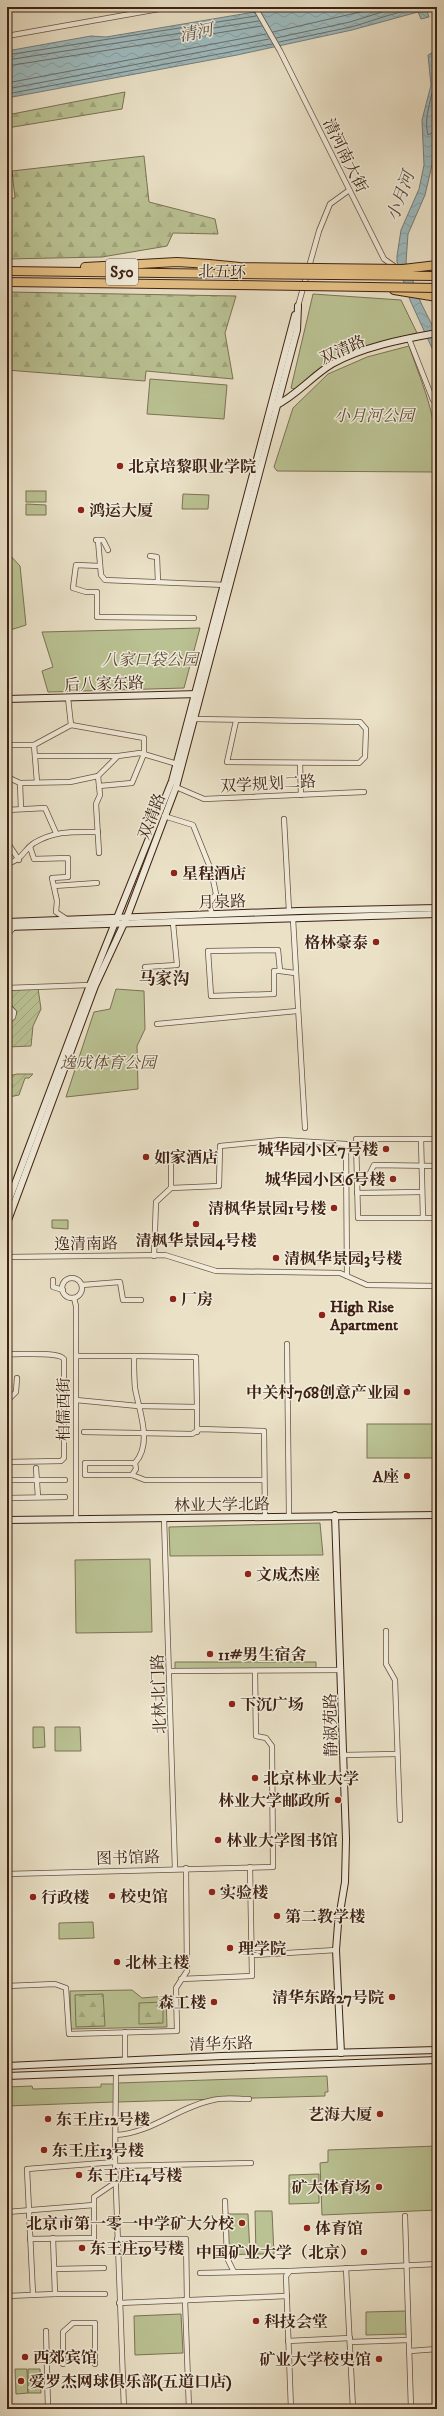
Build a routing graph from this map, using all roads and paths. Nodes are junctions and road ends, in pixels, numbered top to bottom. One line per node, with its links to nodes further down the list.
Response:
1 (170, 7): 3 (street)
2 (256, 8): 4 (street, 清河南大街)
3 (7, 36)
4 (348, 190): 6 (street, 清河南大街); 13 (street)
5 (437, 265): 7 (highway, bridge)
6 (394, 266)
7 (9, 271): 8 (highway, 北五环 / S50, bridge)
8 (437, 276)
9 (7, 282): 10 (highway, 北五环 / S50, bridge)
10 (376, 287): 11 (highway, 北五环 / S50, bridge); 12 (highway, bridge)
11 (437, 288)
12 (437, 297)
13 (298, 306): 17 (main road); 18 (main road)
14 (437, 333): 15 (main road, 双清路)
15 (409, 339): 16 (street); 17 (main road, 双清路)
16 (433, 400)
17 (277, 405): 18 (main road, 双清路); 24 (main road, 双清路)
18 (270, 408): 23 (main road, 双清路)
19 (108, 550): 21 (street)
20 (150, 556): 22 (street)
21 (100, 566): 22 (street); 25 (street)
22 (158, 582): 23 (street)
23 (223, 584): 24 (street); 26 (main road, 双清路)
24 (229, 587): 26 (main road, 双清路)
25 (194, 618)
26 (198, 693): 27 (main road, 后八家东路); 29 (main road, 双清路); 38 (main road, 双清路)
27 (68, 698): 28 (main road, 后八家东路); 31 (street)
28 (7, 699)
29 (194, 719): 30 (street); 44 (main road, 双清路)
30 (236, 721): 37 (street); 37 (street)
31 (71, 725): 33 (street); 34 (street)
32 (7, 745): 33 (street)
33 (34, 745): 35 (street)
34 (144, 754): 36 (street); 38 (street); 43 (street)
35 (35, 756): 36 (street); 41 (street)
36 (118, 756): 39 (street)
37 (300, 763): 46 (street)
38 (177, 764): 64 (main road, 双清路)
39 (98, 776): 41 (street); 43 (street)
40 (7, 777): 42 (street)
41 (37, 782): 42 (street)
42 (20, 783): 47 (street)
43 (99, 786): 51 (street)
44 (176, 787): 46 (street, 双学规划二路); 49 (main road, 双清路)
45 (364, 792): 46 (street, 双学规划二路)
46 (301, 795)
47 (21, 809): 48 (street); 52 (street)
48 (7, 810)
49 (164, 816): 62 (street); 65 (main road, 双清路)
50 (284, 819): 61 (street)
51 (98, 832): 52 (street); 55 (street)
52 (56, 833): 54 (street)
53 (7, 842): 56 (street)
54 (30, 847): 56 (street); 59 (street)
55 (99, 853)
56 (18, 860): 57 (street)
57 (7, 864)
58 (97, 883): 59 (street)
59 (54, 886): 67 (street)
60 (437, 908): 61 (main road, 月泉路)
61 (290, 911): 62 (main road, 月泉路)
62 (212, 914): 65 (main road, 月泉路)
63 (437, 914): 66 (main road, 月泉路)
64 (117, 917): 65 (main road, 月泉路); 67 (main road, 月泉路); 71 (main road, 双清路)
65 (127, 917): 70 (main road, 双清路)
66 (293, 919): 69 (main road, 月泉路); 77 (street)
67 (68, 920): 68 (main road, 月泉路)
68 (7, 922)
69 (173, 923): 70 (main road, 月泉路); 75 (street)
70 (123, 924): 71 (main road, 月泉路); 99 (main road, 双清路)
71 (113, 925): 73 (main road, 月泉路); 80 (main road, 双清路)
72 (7, 927): 73 (main road, 月泉路)
73 (14, 927): 74 (street)
74 (8, 960): 78 (street)
75 (145, 967)
76 (280, 971): 76 (street); 77 (street)
77 (295, 973): 83 (street)
78 (7, 974)
79 (7, 985): 81 (street)
80 (90, 985): 81 (street); 96 (main road, 双清路)
81 (7, 988): 82 (street)
82 (7, 1007): 84 (street)
83 (297, 1011): 85 (street); 86 (street)
84 (7, 1021)
85 (157, 1024)
86 (305, 1128)
87 (421, 1139): 88 (street); 90 (street); 92 (street)
88 (437, 1139)
89 (171, 1159): 93 (street)
90 (422, 1166): 91 (street); 92 (street); 94 (street)
91 (437, 1166)
92 (357, 1179): 95 (street)
93 (172, 1188): 100 (street); 102 (street)
94 (422, 1192): 95 (street); 97 (street)
95 (357, 1193): 97 (street)
96 (7, 1205)
97 (423, 1218): 98 (street)
98 (437, 1218)
99 (7, 1223)
100 (154, 1256): 101 (street, 逸清南路); 102 (street, 逸清南路)
101 (7, 1257)
102 (347, 1276): 105 (street)
103 (52, 1280): 106 (street)
104 (82, 1285): 106 (street); 107 (street); 108 (street)
105 (437, 1286)
106 (62, 1290): 107 (street)
107 (74, 1298): 111 (street, 柏儒西街)
108 (140, 1300)
109 (287, 1344): 135 (street)
110 (7, 1354): 121 (street)
111 (76, 1356): 112 (street); 114 (street, 柏儒西街)
112 (134, 1356): 116 (street); 117 (street)
113 (17, 1378): 115 (street)
114 (76, 1400): 116 (street); 138 (street, 柏儒西街)
115 (7, 1401)
116 (138, 1406): 117 (street); 120 (street)
117 (197, 1407): 119 (street)
118 (84, 1432): 120 (street)
119 (197, 1432): 120 (street); 128 (street)
120 (144, 1433): 122 (street)
121 (7, 1462)
122 (135, 1463): 124 (street); 124 (street)
123 (36, 1468): 126 (street)
124 (132, 1475): 128 (street)
125 (7, 1480): 126 (street)
126 (36, 1480): 127 (street); 129 (street)
127 (64, 1480)
128 (264, 1480): 134 (street)
129 (38, 1497): 130 (street); 131 (street)
130 (65, 1497)
131 (7, 1498)
132 (335, 1515): 133 (main road, 林业大学北路); 135 (main road, 林业大学北路); 140 (main road, 静淑苑路)
133 (437, 1515)
134 (265, 1516): 135 (main road, 林业大学北路); 136 (main road, 林业大学北路)
135 (289, 1516)
136 (164, 1518): 138 (main road, 林业大学北路); 141 (street, 北林北门路)
137 (7, 1520): 138 (main road, 林业大学北路)
138 (76, 1520)
139 (386, 1631): 143 (street)
140 (341, 1670): 142 (street); 144 (main road, 静淑苑路)
141 (170, 1671): 142 (street); 148 (street, 北林北门路)
142 (255, 1671): 146 (street, 图书馆路)
143 (396, 1754): 144 (street); 145 (street)
144 (344, 1755): 150 (main road, 静淑苑路)
145 (400, 1820)
146 (250, 1867): 147 (street, 图书馆路); 151 (street)
147 (186, 1868): 148 (street, 图书馆路); 152 (street)
148 (175, 1869): 149 (street, 图书馆路)
149 (7, 1874)
150 (336, 1950): 151 (street); 157 (main road, 静淑苑路)
151 (252, 1955): 152 (street)
152 (181, 1979): 154 (street)
153 (7, 1986): 154 (street)
154 (124, 2032): 159 (street)
155 (437, 2050): 156 (main road, 清华东路)
156 (348, 2052): 157 (main road, 清华东路); 160 (main road)
157 (338, 2053): 159 (main road, 清华东路); 161 (main road, 静淑苑路)
158 (437, 2060): 160 (main road, 清华东路)
159 (125, 2061): 162 (main road, 清华东路)
160 (349, 2063): 161 (main road, 清华东路)
161 (334, 2064): 163 (main road, 清华东路)
162 (7, 2066)
163 (116, 2072): 164 (main road, 清华东路); 166 (street)
164 (7, 2076)
165 (249, 2098): 166 (street)
166 (116, 2135): 168 (street)
167 (251, 2163): 168 (street)
168 (116, 2164): 169 (street); 172 (street)
169 (116, 2182): 171 (street); 177 (street)
170 (225, 2201): 184 (street)
171 (94, 2205): 172 (street); 175 (street)
172 (28, 2210): 173 (street); 176 (street)
173 (7, 2212)
174 (405, 2216): 179 (street)
175 (52, 2238): 176 (street); 182 (street)
176 (30, 2239): 188 (street)
177 (118, 2239): 191 (street); 192 (street)
178 (437, 2264): 179 (street)
179 (406, 2266): 181 (street); 195 (street)
180 (104, 2268): 182 (street)
181 (346, 2268): 183 (street); 194 (street)
182 (54, 2269): 186 (street)
183 (290, 2271): 184 (street); 190 (street)
184 (234, 2272): 185 (street)
185 (200, 2273)
186 (55, 2294): 187 (street); 188 (street)
187 (105, 2294)
188 (33, 2295): 189 (street)
189 (7, 2296)
190 (287, 2296): 191 (street); 196 (street)
191 (186, 2300): 192 (street); 203 (street)
192 (119, 2303): 202 (street)
193 (46, 2331): 201 (street)
194 (350, 2340): 195 (street); 196 (street); 205 (street)
195 (409, 2340): 198 (street)
196 (288, 2341): 204 (street)
197 (437, 2349): 198 (street)
198 (410, 2351): 206 (street)
199 (63, 2364): 200 (street)
200 (95, 2364)
201 (48, 2409)
202 (124, 2409)
203 (189, 2409)
204 (290, 2409)
205 (353, 2409)
206 (411, 2409)

